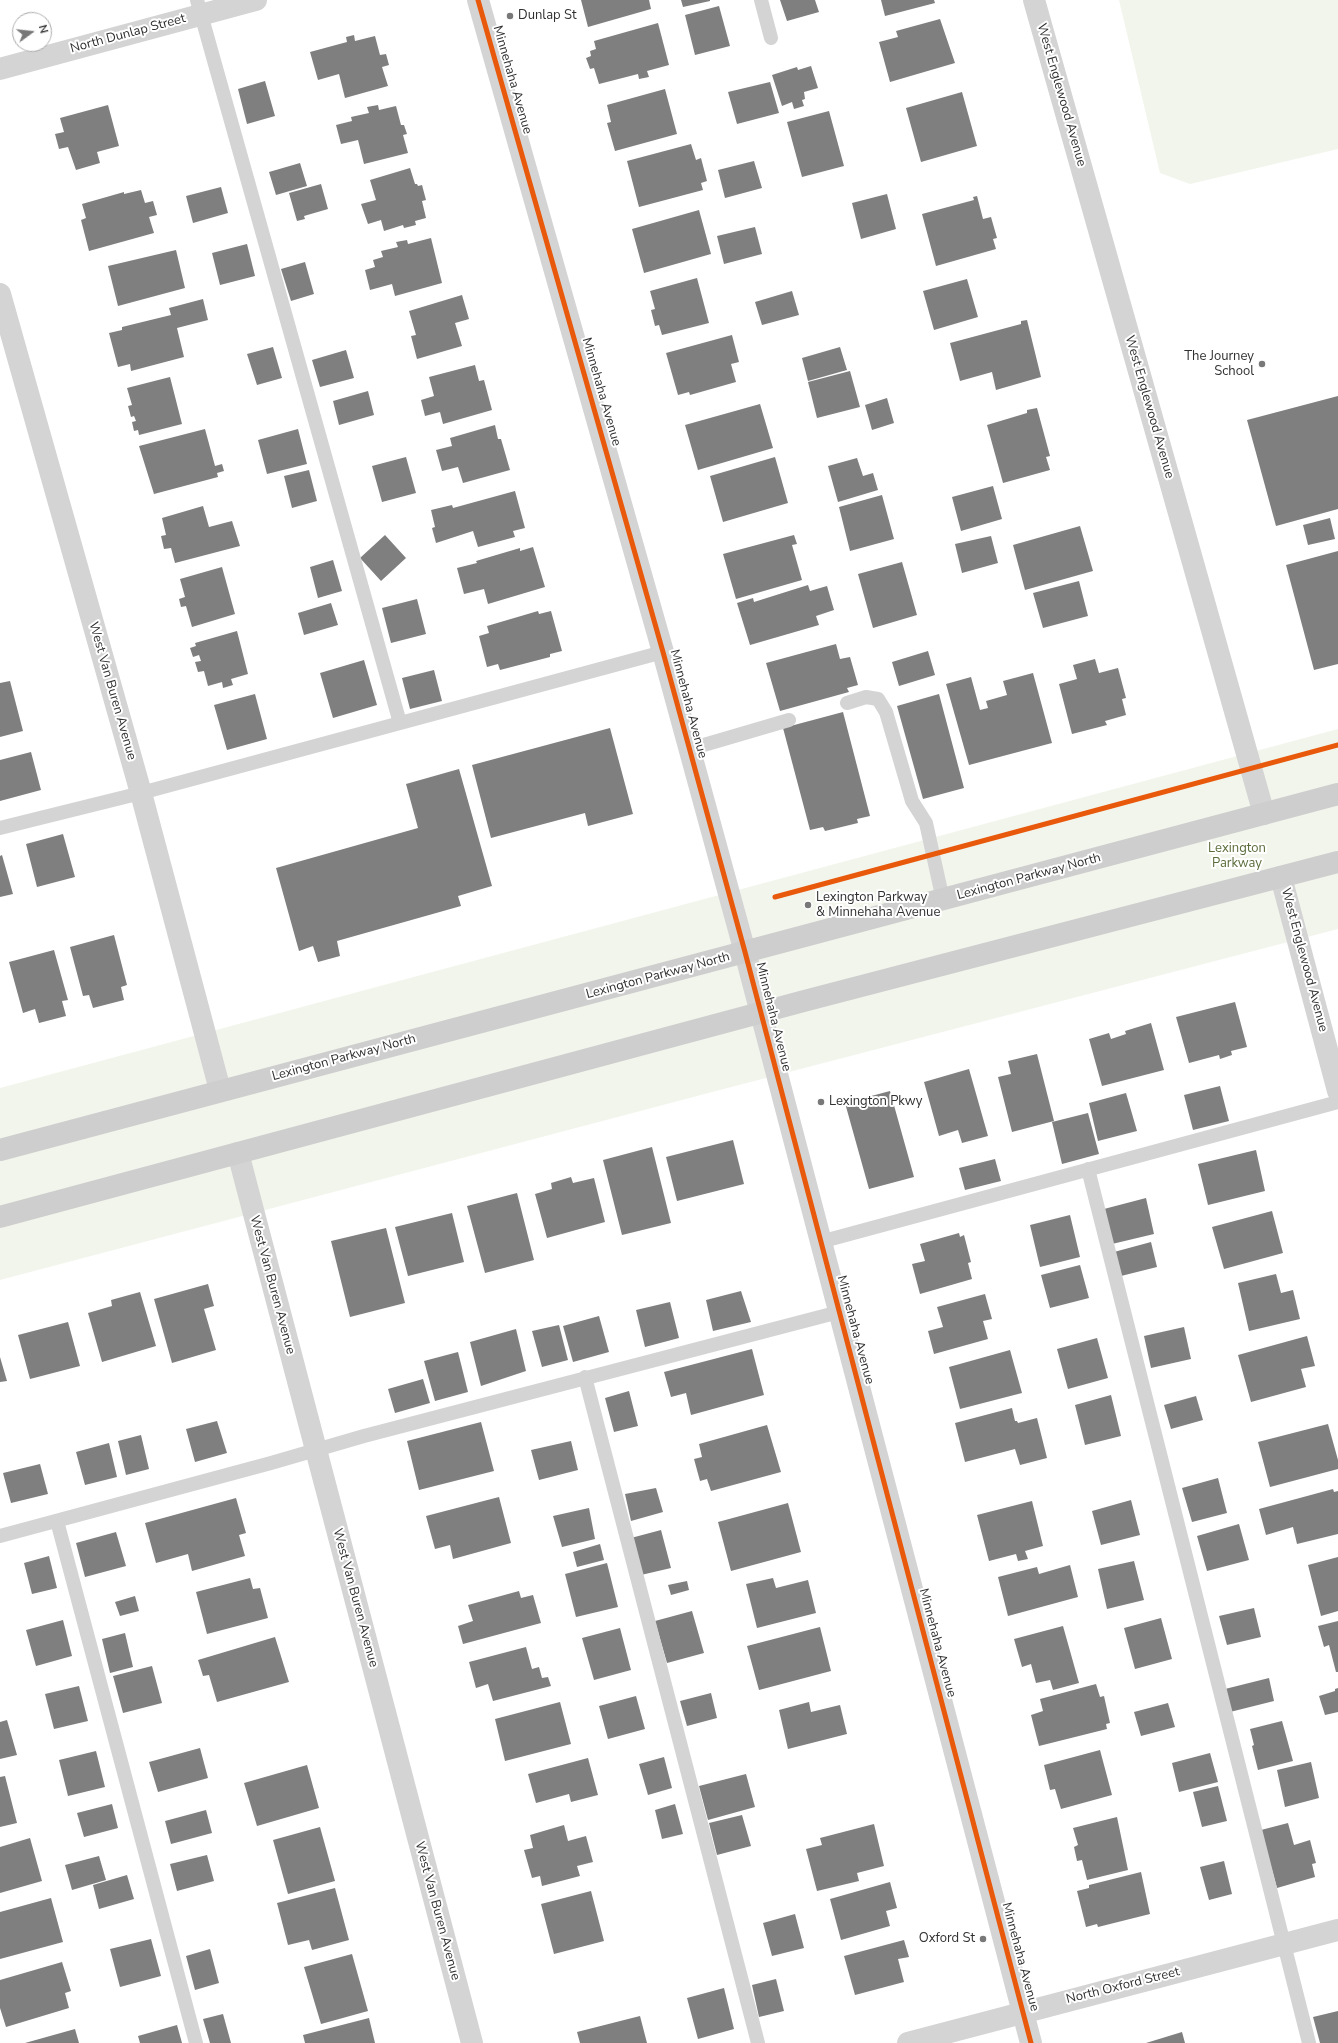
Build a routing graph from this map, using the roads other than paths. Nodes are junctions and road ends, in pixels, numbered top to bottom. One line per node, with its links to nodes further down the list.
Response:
1 (256, 0): 5 (street, North Dunlap Street)
2 (478, 0): 9 (street, Minnehaha Avenue)
3 (761, 0): 6 (lane)
4 (1034, 0): 16 (street, West Englewood Avenue)
5 (199, 7): 7 (street, North Dunlap Street); 12 (lane)
6 (771, 38)
7 (0, 69)
8 (0, 294): 14 (street, West Van Buren Avenue)
9 (663, 652): 12 (lane); 13 (street, Minnehaha Avenue)
10 (847, 703): 20 (lane)
11 (789, 720): 13 (lane)
12 (400, 723): 14 (lane)
13 (690, 749): 21 (street, Minnehaha Avenue)
14 (141, 794): 17 (lane); 23 (street, West Van Buren Avenue)
15 (1338, 794): 16 (main road, Lexington Parkway North)
16 (1264, 814): 20 (main road, Lexington Parkway North)
17 (0, 828)
18 (1338, 862): 19 (main road)
19 (1281, 877): 22 (main road); 24 (street, West Englewood Avenue)
20 (943, 900): 21 (main road, Lexington Parkway North)
21 (745, 952): 22 (street, Minnehaha Avenue); 23 (main road, Lexington Parkway North)
22 (761, 1012): 27 (main road); 30 (street, Minnehaha Avenue)
23 (220, 1090): 26 (main road, Lexington Parkway North)
24 (1338, 1091)
25 (1338, 1102): 28 (lane)
26 (0, 1150)
27 (238, 1153): 29 (main road); 33 (street, West Van Buren Avenue)
28 (1088, 1169): 30 (lane); 37 (lane)
29 (0, 1217)
30 (820, 1242): 31 (street, Minnehaha Avenue)
31 (839, 1312): 32 (lane); 38 (street, Minnehaha Avenue)
32 (585, 1378): 33 (lane); 41 (lane)
33 (315, 1449): 34 (lane); 40 (street, West Van Buren Avenue)
34 (58, 1522): 35 (lane); 39 (lane)
35 (0, 1536)
36 (1338, 1930): 37 (street, North Oxford Street)
37 (1283, 1945): 38 (street, North Oxford Street); 44 (lane)
38 (1022, 2012): 42 (street, North Oxford Street); 43 (street, Minnehaha Avenue)
39 (196, 2043)
40 (472, 2043)
41 (758, 2043)
42 (908, 2043)
43 (1031, 2043)
44 (1309, 2043)

